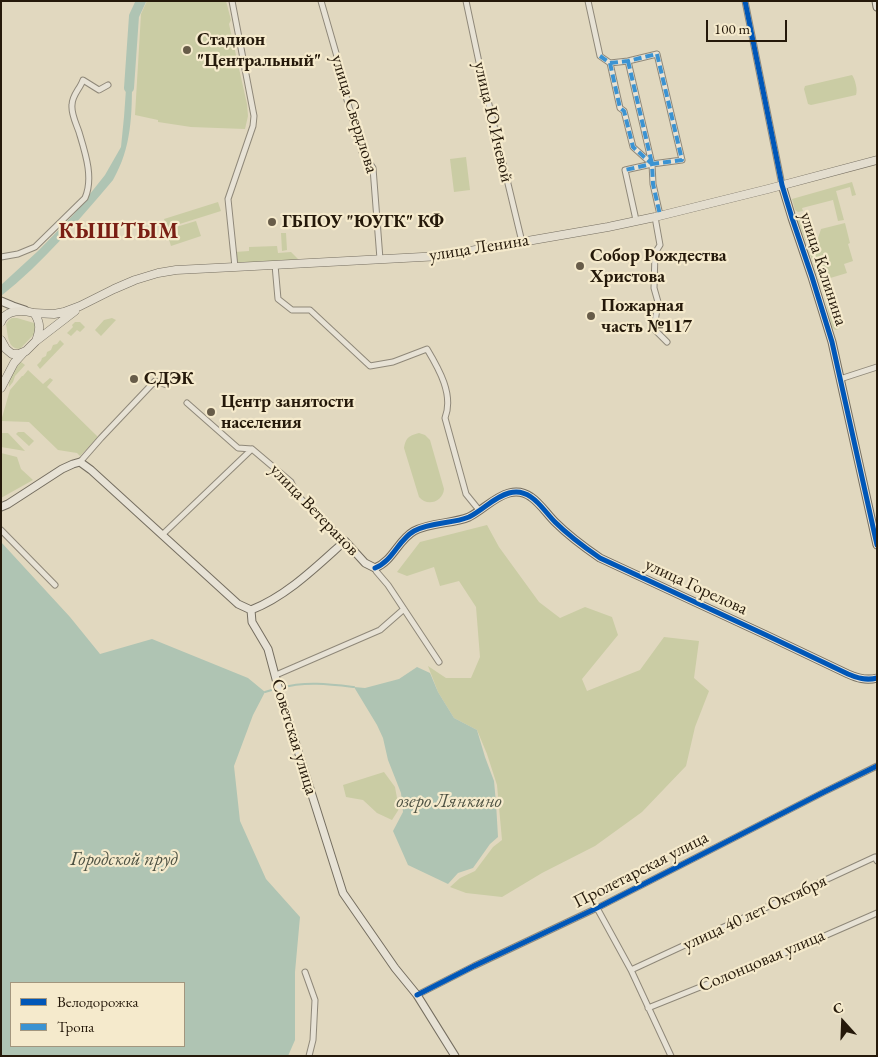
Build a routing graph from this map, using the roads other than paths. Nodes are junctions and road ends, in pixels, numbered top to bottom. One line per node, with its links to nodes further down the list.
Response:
1 (232, 1): 20 (street)
2 (320, 1): 18 (street, улица Свердлова)
3 (466, 1): 16 (street, улица Ю.Ичевой)
4 (588, 1): 9 (street)
5 (745, 1): 13 (street, улица Калинина)
6 (876, 1): 7 (street)
7 (877, 7)
8 (628, 61): 9 (street); 12 (street); 12 (street)
9 (610, 63): 12 (street)
10 (108, 85): 17 (street)
11 (877, 160): 13 (main road, улица Ленина)
12 (652, 164): 14 (street); 15 (street)
13 (782, 185): 14 (main road, улица Ленина); 30 (street, улица Калинина)
14 (657, 216): 15 (main road, улица Ленина); 27 (street)
15 (636, 220): 16 (main road, улица Ленина)
16 (522, 242): 18 (main road, улица Ленина)
17 (1, 258)
18 (380, 259): 19 (main road, улица Ленина)
19 (276, 265): 20 (main road, улица Ленина); 37 (street)
20 (234, 266): 22 (main road, улица Ленина)
21 (1, 301): 23 (street)
22 (80, 306): 23 (main road); 26 (main road)
23 (32, 313): 24 (main road); 26 (main road)
24 (1, 322)
25 (1, 340): 28 (main road)
26 (36, 341): 28 (main road)
27 (667, 342)
28 (26, 351): 32 (main road)
29 (877, 367): 30 (street)
30 (840, 379): 41 (street, улица Калинина)
31 (167, 385): 35 (street)
32 (1, 388)
33 (187, 403): 34 (street, улица Ветеранов)
34 (252, 449): 39 (street); 40 (street, улица Ветеранов)
35 (80, 462): 36 (street); 39 (street)
36 (1, 507)
37 (479, 510): 42 (street); 48 (street, улица Горелова)
38 (1, 530): 43 (street)
39 (162, 536): 45 (street)
40 (345, 541): 42 (street, улица Ветеранов); 45 (street)
41 (877, 545)
42 (375, 568): 44 (street, улица Ветеранов)
43 (54, 585)
44 (404, 609): 46 (street, улица Ветеранов); 47 (street)
45 (250, 610): 47 (street, Советская улица)
46 (440, 662)
47 (276, 675): 55 (street, Советская улица)
48 (877, 678)
49 (877, 766): 51 (street, Пролетарская улица)
50 (877, 861): 53 (street, улица 40 лет Октября)
51 (597, 908): 53 (street); 55 (street, Пролетарская улица)
52 (877, 913): 56 (street, Солонцовая улица)
53 (631, 970): 56 (street)
54 (305, 972): 57 (street)
55 (417, 995): 58 (street, Советская улица)
56 (648, 1008): 59 (street)
57 (309, 1056)
58 (455, 1056)
59 (671, 1056)

